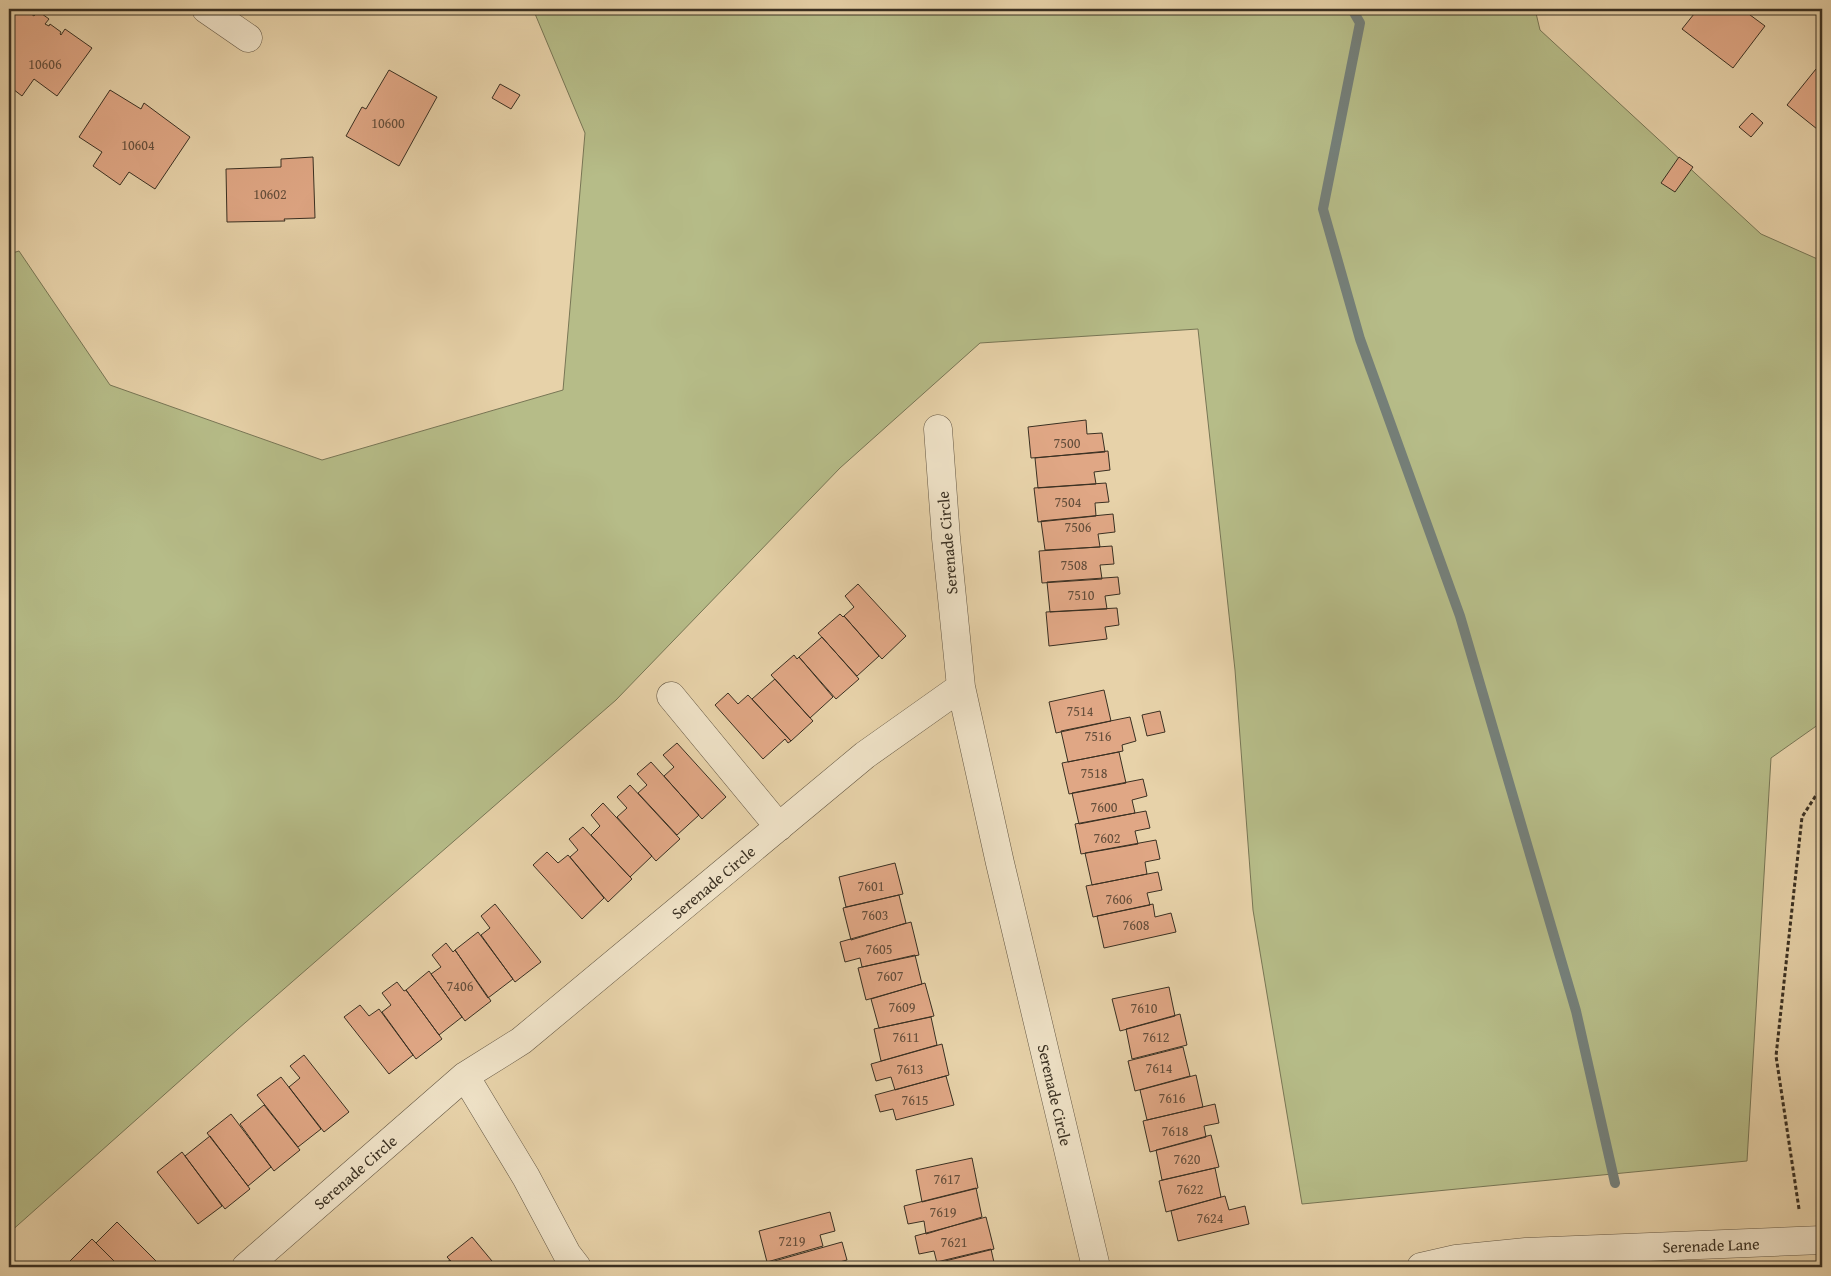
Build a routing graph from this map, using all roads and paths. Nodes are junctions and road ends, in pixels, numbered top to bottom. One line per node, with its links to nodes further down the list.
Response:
1 (206, 9): 2 (street)
2 (248, 38)
3 (938, 429): 4 (street, Serenade Circle)
4 (962, 688): 7 (street, Serenade Circle); 12 (street, Serenade Circle)
5 (670, 696): 7 (street)
6 (1822, 786): 9 (path)
7 (779, 827): 8 (street, Serenade Circle)
8 (465, 1076): 10 (street, Serenade Circle); 11 (street)
9 (1813, 1240): 13 (street, Serenade Lane)
10 (246, 1267)
11 (577, 1267)
12 (1096, 1267)
13 (1421, 1267)

